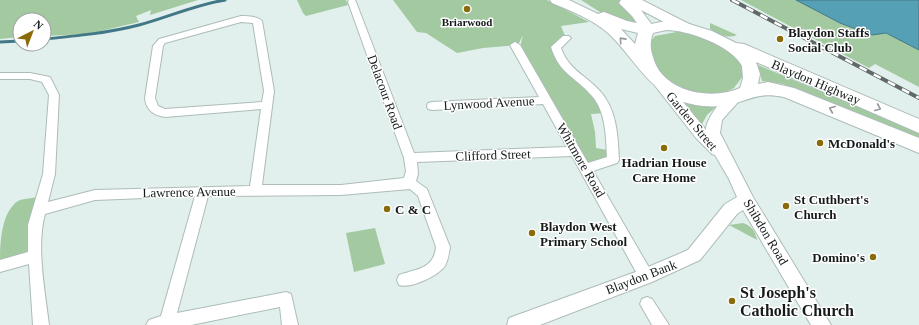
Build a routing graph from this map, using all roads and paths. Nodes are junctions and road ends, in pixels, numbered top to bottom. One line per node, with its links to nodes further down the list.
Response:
1 (557, 0): 11 (main road, one-way to 1)
2 (575, 0): 7 (main road)
3 (622, 0): 7 (main road)
4 (632, 0): 6 (main road)
5 (352, 2): 21 (street, Delacour Road)
6 (688, 28): 7 (main road); 9 (main road)
7 (648, 30): 11 (main road)
8 (566, 38): 23 (street)
9 (713, 38): 14 (main road); 18 (main road, Blaydon Highway, one-way to 18)
10 (515, 45): 15 (street, Whitmore Road)
11 (648, 69): 13 (main road)
12 (0, 76): 28 (street)
13 (661, 84): 14 (main road); 22 (street, Garden Street)
14 (740, 95): 19 (main road, Blaydon Highway, one-way to 14); 22 (street, Garden Street)
15 (546, 100): 17 (street, Lynwood Avenue); 20 (street, Whitmore Road)
16 (267, 105): 16 (street); 25 (street)
17 (432, 106)
18 (919, 126)
19 (919, 146)
20 (576, 151): 21 (street, Clifford Street); 23 (street, Whitmore Road)
21 (410, 158): 24 (street, Delacour Road)
22 (724, 158): 27 (street, Shibdon Road)
23 (586, 169): 31 (street, Whitmore Road)
24 (408, 183): 25 (street, Lawrence Avenue); 32 (street)
25 (255, 190): 26 (street, Lawrence Avenue)
26 (203, 191): 28 (street, Lawrence Avenue); 34 (street)
27 (746, 200): 31 (street, Blaydon Bank); 39 (street, Shibdon Road)
28 (39, 210): 29 (street)
29 (35, 256): 30 (street); 35 (street)
30 (0, 266)
31 (646, 276): 37 (street, Blaydon Bank)
32 (404, 280)
33 (647, 304): 38 (street)
34 (160, 324): 36 (street)
35 (41, 325)
36 (290, 325)
37 (516, 325)
38 (661, 325)
39 (822, 325)

